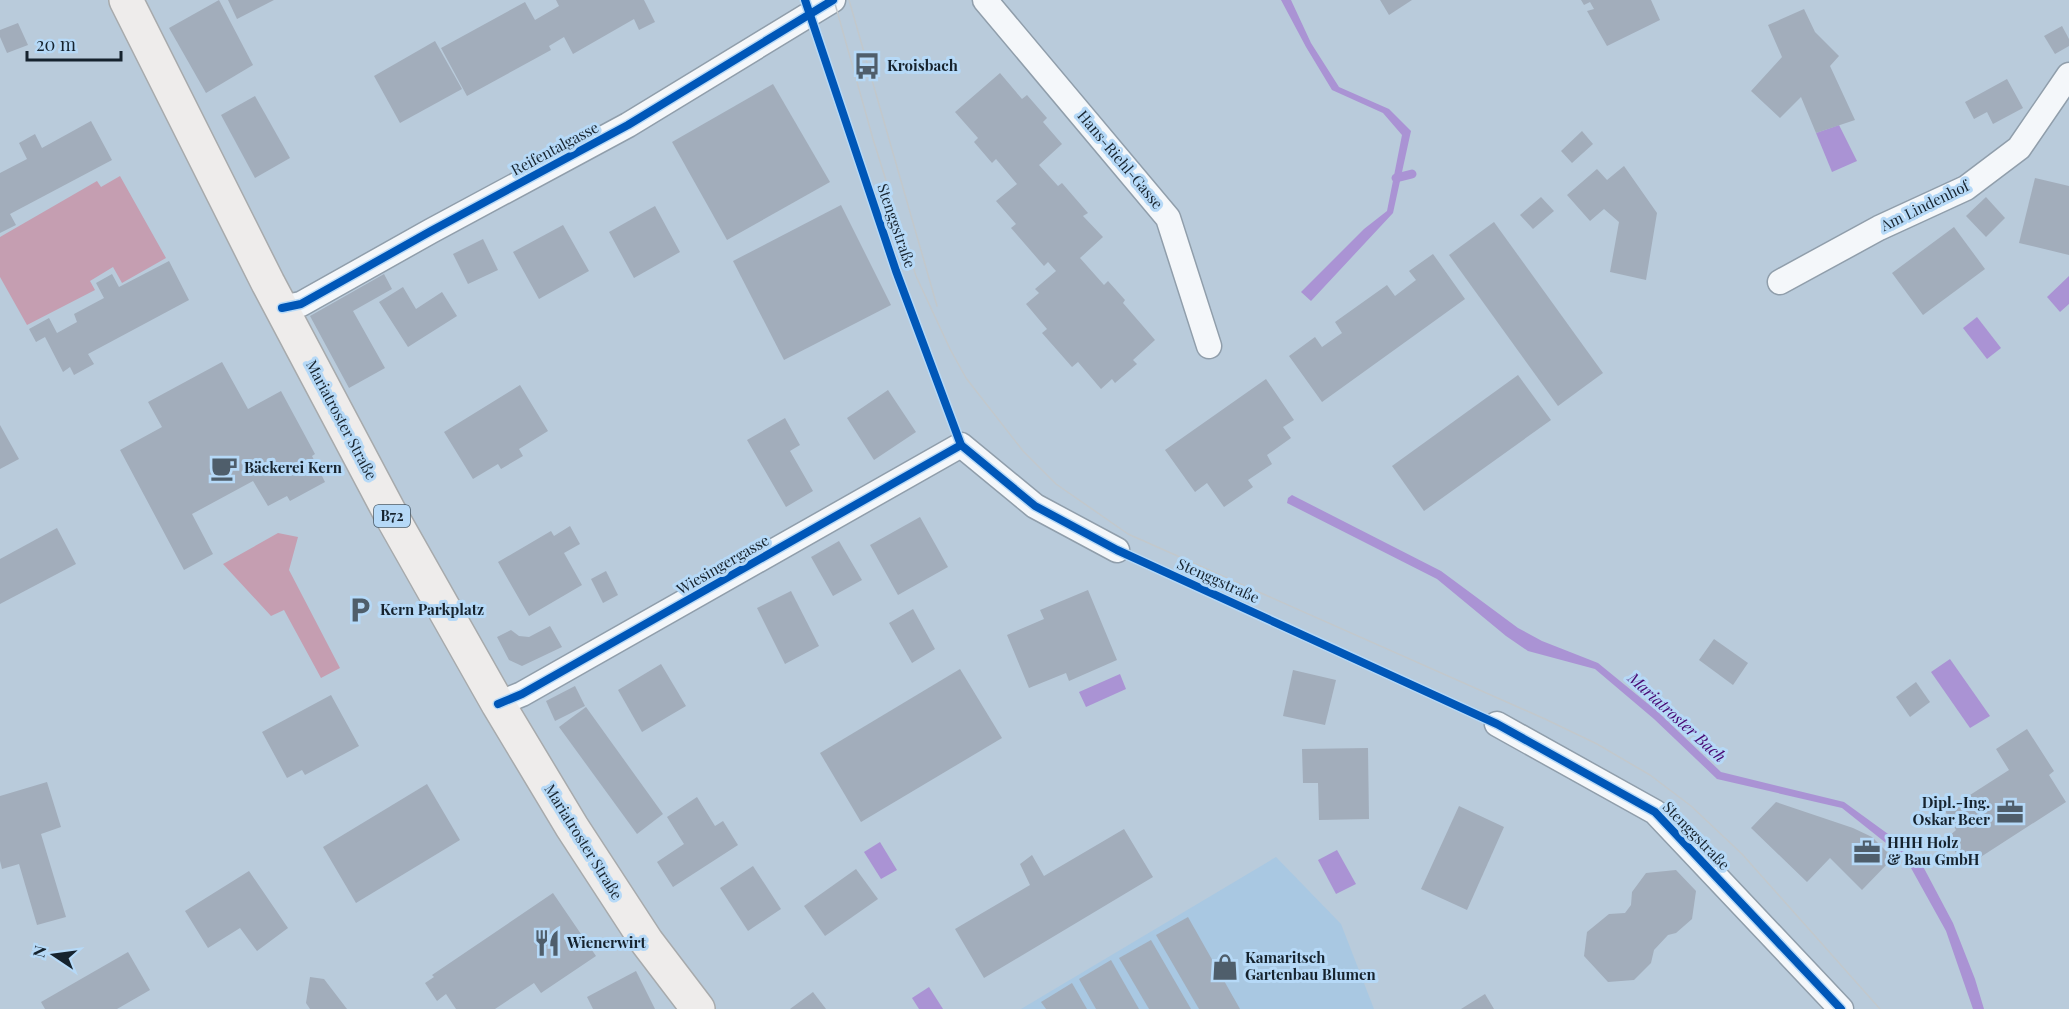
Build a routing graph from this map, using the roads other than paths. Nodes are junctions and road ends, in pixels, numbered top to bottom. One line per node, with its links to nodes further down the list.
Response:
1 (126, 0): 7 (main road, Mariatroster Straße / B72)
2 (833, 0): 4 (street, Reifentalgasse)
3 (985, 0): 8 (street, Hans-Riehl-Gasse)
4 (808, 6): 7 (street, Reifentalgasse)
5 (2069, 75): 6 (street, Am Lindenhof)
6 (1780, 282)
7 (282, 308): 10 (main road, Mariatroster Straße / B72)
8 (1209, 346)
9 (1117, 550): 10 (street, Wiesingergasse)
10 (498, 704): 12 (main road, Mariatroster Straße / B72)
11 (1497, 723): 13 (street, Stenggstraße)
12 (698, 1009)
13 (1841, 1009)

